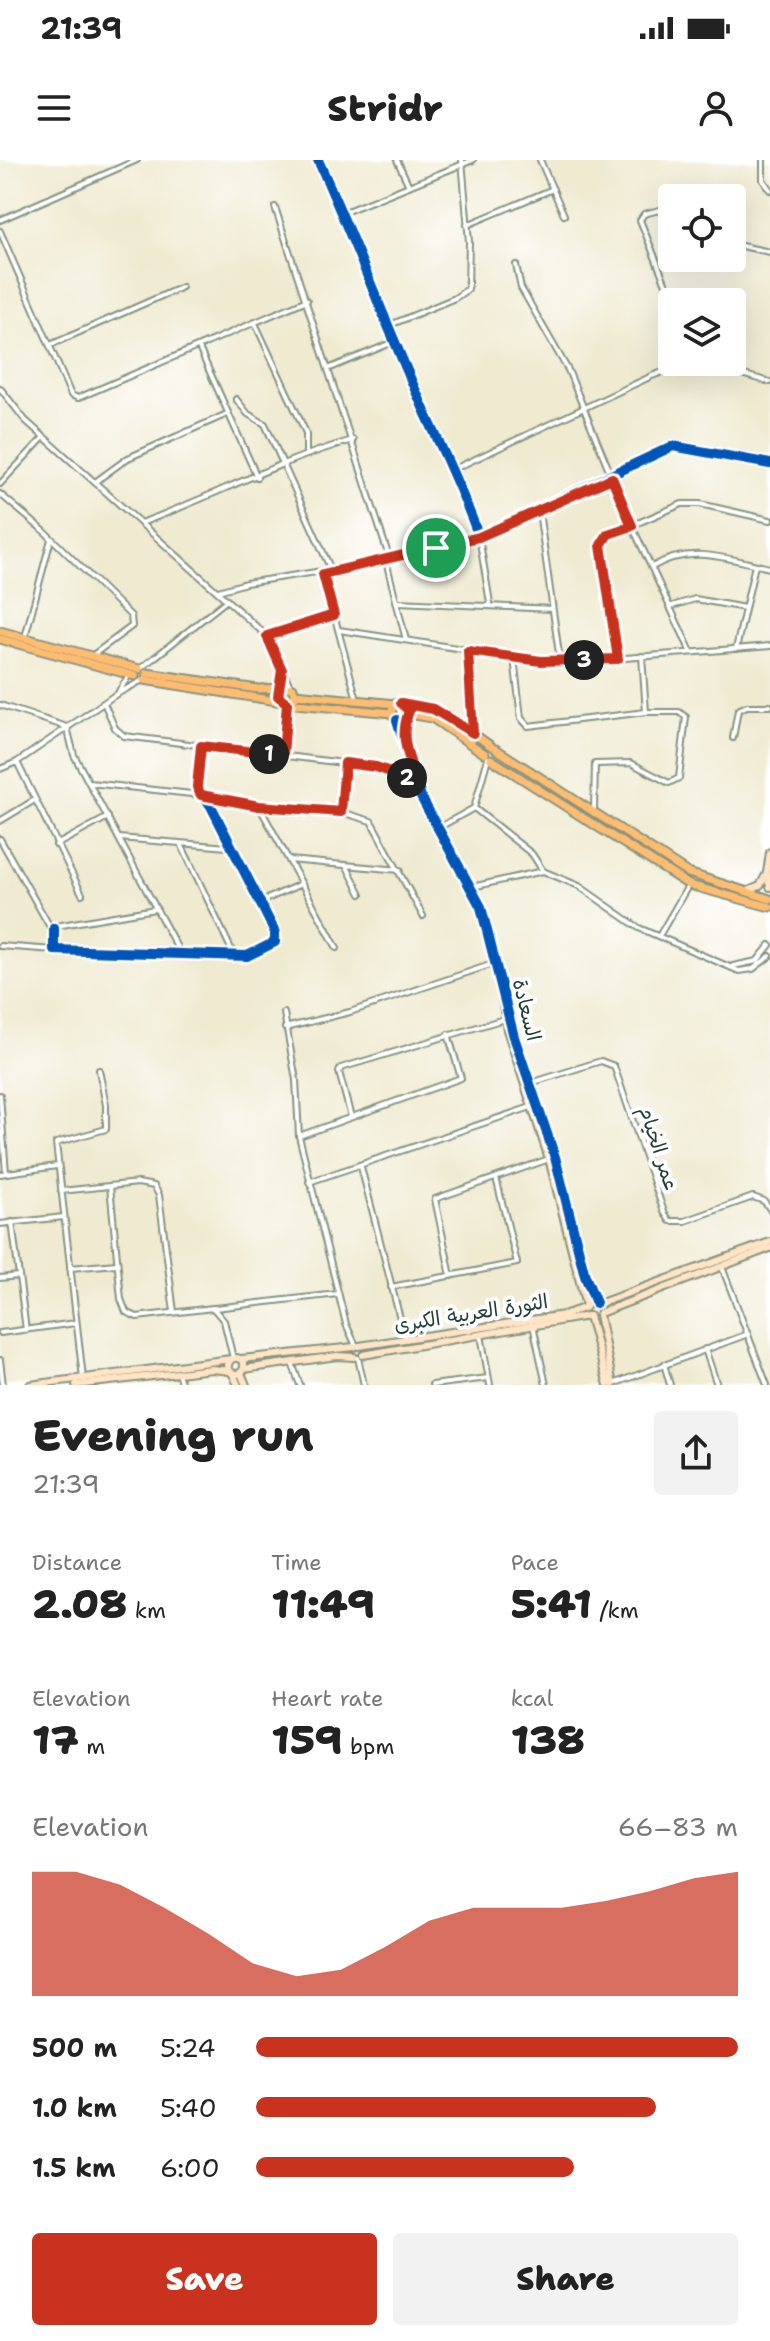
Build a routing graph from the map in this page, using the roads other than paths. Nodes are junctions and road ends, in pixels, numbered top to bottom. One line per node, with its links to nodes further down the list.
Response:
1 (137, 160): 15 (street)
2 (318, 160): 13 (street)
3 (397, 160): 8 (street)
4 (473, 160): 7 (street)
5 (540, 160): 9 (street)
6 (763, 160): 10 (street)
7 (462, 162): 8 (street); 16 (street)
8 (409, 186): 13 (street)
9 (553, 189): 14 (street); 16 (street)
10 (770, 190)
11 (275, 207): 23 (street)
12 (658, 210): 21 (street)
13 (342, 213): 25 (street)
14 (564, 215)
15 (0, 220)
16 (467, 225): 25 (street)
17 (0, 231): 27 (street)
18 (746, 247): 19 (street)
19 (770, 252)
20 (516, 265): 35 (street)
21 (658, 265)
22 (182, 287): 27 (street)
23 (307, 300): 24 (street); 29 (street)
24 (255, 323): 28 (street); 39 (street)
25 (390, 325): 26 (street)
26 (396, 340): 29 (street); 42 (street)
27 (50, 345): 28 (street)
28 (199, 348): 36 (street)
29 (328, 369): 38 (street)
30 (746, 375): 32 (street)
31 (658, 376): 35 (street)
32 (770, 382)
33 (0, 388): 37 (street)
34 (236, 399): 40 (street)
35 (584, 409): 42 (street); 44 (street)
36 (227, 414): 43 (street); 45 (street)
37 (44, 437): 45 (street); 46 (street)
38 (353, 440): 39 (street); 54 (street)
39 (306, 454): 40 (street)
40 (284, 464): 43 (street); 58 (street)
41 (770, 464): 44 (street)
42 (454, 469): 52 (street)
43 (257, 477): 50 (street)
44 (612, 478): 48 (street); 51 (street)
45 (95, 482): 50 (street)
46 (0, 484)
47 (0, 494): 53 (street)
48 (539, 511): 52 (street); 66 (street)
49 (770, 520): 51 (street)
50 (141, 523): 60 (street)
51 (632, 526): 56 (street); 81 (street)
52 (479, 537): 54 (street); 63 (street)
53 (51, 539): 71 (street); 78 (street)
54 (388, 561): 58 (street); 62 (street)
55 (755, 565): 56 (street); 57 (street); 65 (street)
56 (652, 567): 64 (street)
57 (770, 568)
58 (332, 572): 59 (street)
59 (323, 574): 60 (street); 67 (street)
60 (218, 591): 61 (street)
61 (227, 600): 70 (street); 83 (street)
62 (398, 602): 63 (street); 73 (street)
63 (490, 603): 66 (street)
64 (669, 607): 65 (street); 77 (street)
65 (745, 608): 75 (street)
66 (552, 609): 82 (street)
67 (334, 615): 68 (street); 70 (street)
68 (339, 630): 73 (street); 86 (street)
69 (0, 631): 71 (main road)
70 (267, 636): 85 (street)
71 (25, 637): 78 (main road)
72 (0, 639): 83 (main road)
73 (406, 641): 76 (street)
74 (770, 646): 75 (street)
75 (736, 649): 77 (street)
76 (468, 651): 80 (street); 94 (street)
77 (691, 652): 79 (street)
78 (91, 656): 83 (main road)
79 (642, 656): 81 (street); 91 (street)
80 (514, 658): 82 (street); 91 (street)
81 (618, 659): 82 (street)
82 (560, 661)
83 (140, 674): 84 (street); 84 (street); 85 (main road); 85 (main road)
84 (115, 695): 87 (street)
85 (287, 695): 86 (main road); 92 (main road); 98 (street)
86 (357, 700): 88 (main road)
87 (104, 703): 93 (street); 96 (street)
88 (399, 704): 92 (main road); 92 (main road); 94 (main road)
89 (0, 705): 93 (street)
90 (770, 706): 95 (street)
91 (646, 712): 110 (street)
92 (400, 717): 99 (main road); 103 (street)
93 (67, 727): 100 (street); 104 (street)
94 (473, 733): 97 (main road)
95 (733, 738)
96 (201, 746): 98 (street); 105 (street)
97 (494, 748): 99 (main road); 110 (main road)
98 (283, 755): 101 (street)
99 (488, 757): 108 (street); 126 (main road)
100 (17, 762): 102 (street); 106 (street)
101 (345, 763): 103 (street); 109 (street)
102 (0, 769)
103 (416, 781): 113 (street)
104 (90, 783): 105 (street); 111 (street)
105 (201, 795): 107 (street); 118 (street)
106 (33, 801): 112 (street); 116 (street)
107 (259, 806): 109 (street); 120 (street)
108 (474, 808): 113 (street); 123 (street)
109 (341, 812): 122 (street)
110 (594, 812): 129 (main road)
111 (108, 817): 114 (street); 116 (street)
112 (0, 821)
113 (438, 828): 127 (street)
114 (119, 838): 117 (street); 135 (street)
115 (0, 839): 137 (street)
116 (56, 845): 130 (street)
117 (182, 846): 118 (street); 145 (street)
118 (229, 847): 133 (street)
119 (770, 852): 124 (street)
120 (289, 860): 121 (street); 125 (street)
121 (346, 865): 122 (street); 131 (street)
122 (400, 870): 136 (street)
123 (543, 871): 127 (street); 138 (street)
124 (767, 873): 128 (street); 129 (street)
125 (301, 884): 133 (street); 142 (street)
126 (689, 885): 134 (main road); 138 (street)
127 (472, 887): 147 (street)
128 (770, 887)
129 (740, 891): 132 (main road)
130 (82, 894)
131 (361, 894)
132 (770, 899)
133 (260, 902): 145 (street)
134 (770, 907)
135 (155, 909): 137 (street); 144 (street)
136 (423, 916)
137 (54, 928): 143 (street)
138 (659, 936): 148 (street)
139 (0, 939): 141 (street)
140 (770, 945): 148 (street)
141 (1, 946): 143 (street)
142 (337, 948)
143 (54, 950): 144 (street)
144 (180, 953): 145 (street)
145 (235, 956)
146 (770, 956): 148 (street)
147 (496, 966): 150 (street, السعادة); 151 (street); 154 (street, السعادة)
148 (730, 966)
149 (284, 1013): 151 (street)
150 (504, 1019): 152 (street); 156 (street, السعادة)
151 (285, 1028): 159 (street)
152 (448, 1034): 157 (street); 157 (street)
153 (99, 1070): 161 (street)
154 (529, 1084): 160 (street, السعادة); 168 (street, عمر الخيام)
155 (0, 1095): 158 (street)
156 (531, 1107): 160 (street, السعادة); 162 (street)
157 (351, 1117): 159 (street)
158 (1, 1119): 163 (street)
159 (299, 1136): 165 (street)
160 (552, 1158): 164 (street); 181 (street, السعادة); 182 (street, السعادة)
161 (58, 1166): 163 (street); 167 (street)
162 (361, 1167): 165 (street); 179 (street)
163 (3, 1174)
164 (496, 1178): 177 (street); 177 (street)
165 (309, 1182): 180 (street)
166 (110, 1186): 167 (street); 174 (street); 184 (street)
167 (61, 1191): 169 (street)
168 (770, 1209)
169 (64, 1217): 170 (street); 175 (street)
170 (12, 1222): 171 (street); 176 (street)
171 (0, 1224)
172 (770, 1245): 173 (street)
173 (721, 1263): 181 (street); 185 (street); 192 (street)
174 (117, 1264): 175 (street); 184 (street)
175 (70, 1268): 188 (street)
176 (18, 1276): 178 (street); 189 (street)
177 (451, 1276): 179 (street)
178 (0, 1278)
179 (391, 1287): 193 (street)
180 (338, 1294): 183 (street); 194 (street)
181 (597, 1303): 182 (street, الثورة العربية الكبرى); 185 (street, السعادة)
182 (586, 1307): 186 (street, السعادة); 187 (street, الثورة العربية الكبرى)
183 (213, 1308): 184 (street); 197 (street)
184 (174, 1312)
185 (599, 1314): 186 (street, الثورة العربية الكبرى); 219 (street)
186 (588, 1316): 187 (street, الثورة العربية الكبرى); 219 (street)
187 (533, 1322): 190 (street, الثورة العربية الكبرى); 218 (street)
188 (76, 1323): 189 (street); 206 (street)
189 (26, 1330): 191 (street)
190 (480, 1331): 193 (street, الثورة العربية الكبرى); 196 (street, الثورة العربية الكبرى); 205 (street)
191 (0, 1333)
192 (748, 1334): 195 (street); 222 (street)
193 (406, 1340): 194 (street, الثورة العربية الكبرى)
194 (356, 1346): 196 (street); 196 (street); 197 (street, الثورة العربية الكبرى)
195 (705, 1349): 200 (street); 221 (street)
196 (358, 1357): 199 (street, الثورة العربية الكبرى); 215 (street)
197 (235, 1359): 201 (street, الثورة العربية الكبرى); 202 (street); 203 (street)
198 (0, 1360): 208 (street)
199 (291, 1361): 202 (street, الثورة العربية الكبرى); 214 (street)
200 (664, 1364): 219 (street); 220 (street)
201 (200, 1368): 203 (street, الثورة العربية الكبرى); 204 (street, الثورة العربية الكبرى); 206 (street, الثورة العربية الكبرى)
202 (242, 1371): 203 (street, الثورة العربية الكبرى); 213 (street)
203 (231, 1372): 212 (street)
204 (178, 1374): 207 (street, الثورة العربية الكبرى); 211 (street)
205 (488, 1378): 216 (street); 217 (street)
206 (83, 1381): 207 (street, الثورة العربية الكبرى); 209 (street, الثورة العربية الكبرى); 210 (street, الثورة العربية الكبرى)
207 (122, 1383)
208 (3, 1385)
209 (30, 1385)
210 (76, 1385)
211 (182, 1385)
212 (238, 1385)
213 (246, 1385)
214 (300, 1385)
215 (364, 1385)
216 (432, 1385)
217 (490, 1385)
218 (546, 1385)
219 (612, 1385)
220 (670, 1385)
221 (717, 1385)
222 (767, 1385)

